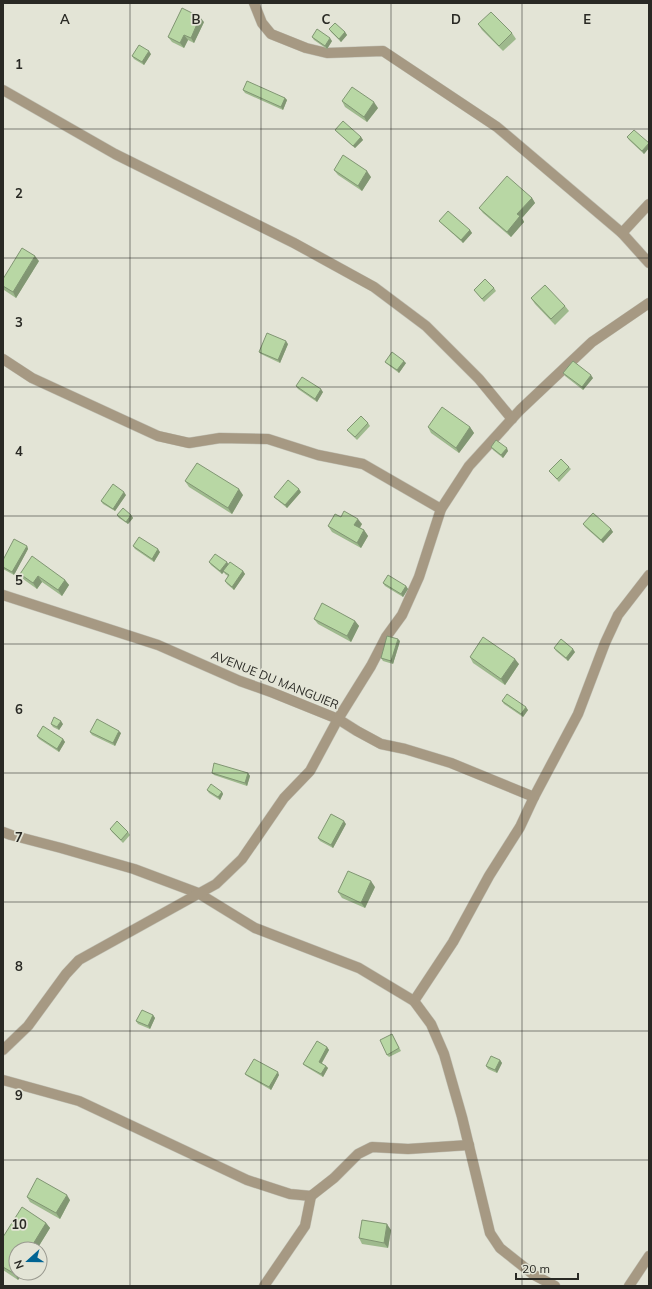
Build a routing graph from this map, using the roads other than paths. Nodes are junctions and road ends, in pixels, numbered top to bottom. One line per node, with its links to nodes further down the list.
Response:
1 (254, 3): 4 (street)
2 (3, 90): 8 (street)
3 (649, 204): 4 (street)
4 (622, 233): 5 (street)
5 (649, 263)
6 (649, 303): 8 (street)
7 (3, 359): 9 (street)
8 (512, 419): 9 (street)
9 (440, 509): 12 (street)
10 (649, 575): 13 (street)
11 (3, 595): 12 (street, AVENUE DU MANGUIER)
12 (338, 719): 13 (street, AVENUE DU MANGUIER); 15 (street)
13 (534, 797): 16 (street)
14 (3, 832): 15 (street)
15 (198, 893): 16 (street); 17 (street)
16 (414, 1001): 19 (street)
17 (3, 1050)
18 (3, 1080): 20 (street)
19 (469, 1145): 20 (street); 23 (street)
20 (311, 1196): 22 (street)
21 (649, 1256): 24 (street)
22 (264, 1286)
23 (555, 1286)
24 (629, 1286)

